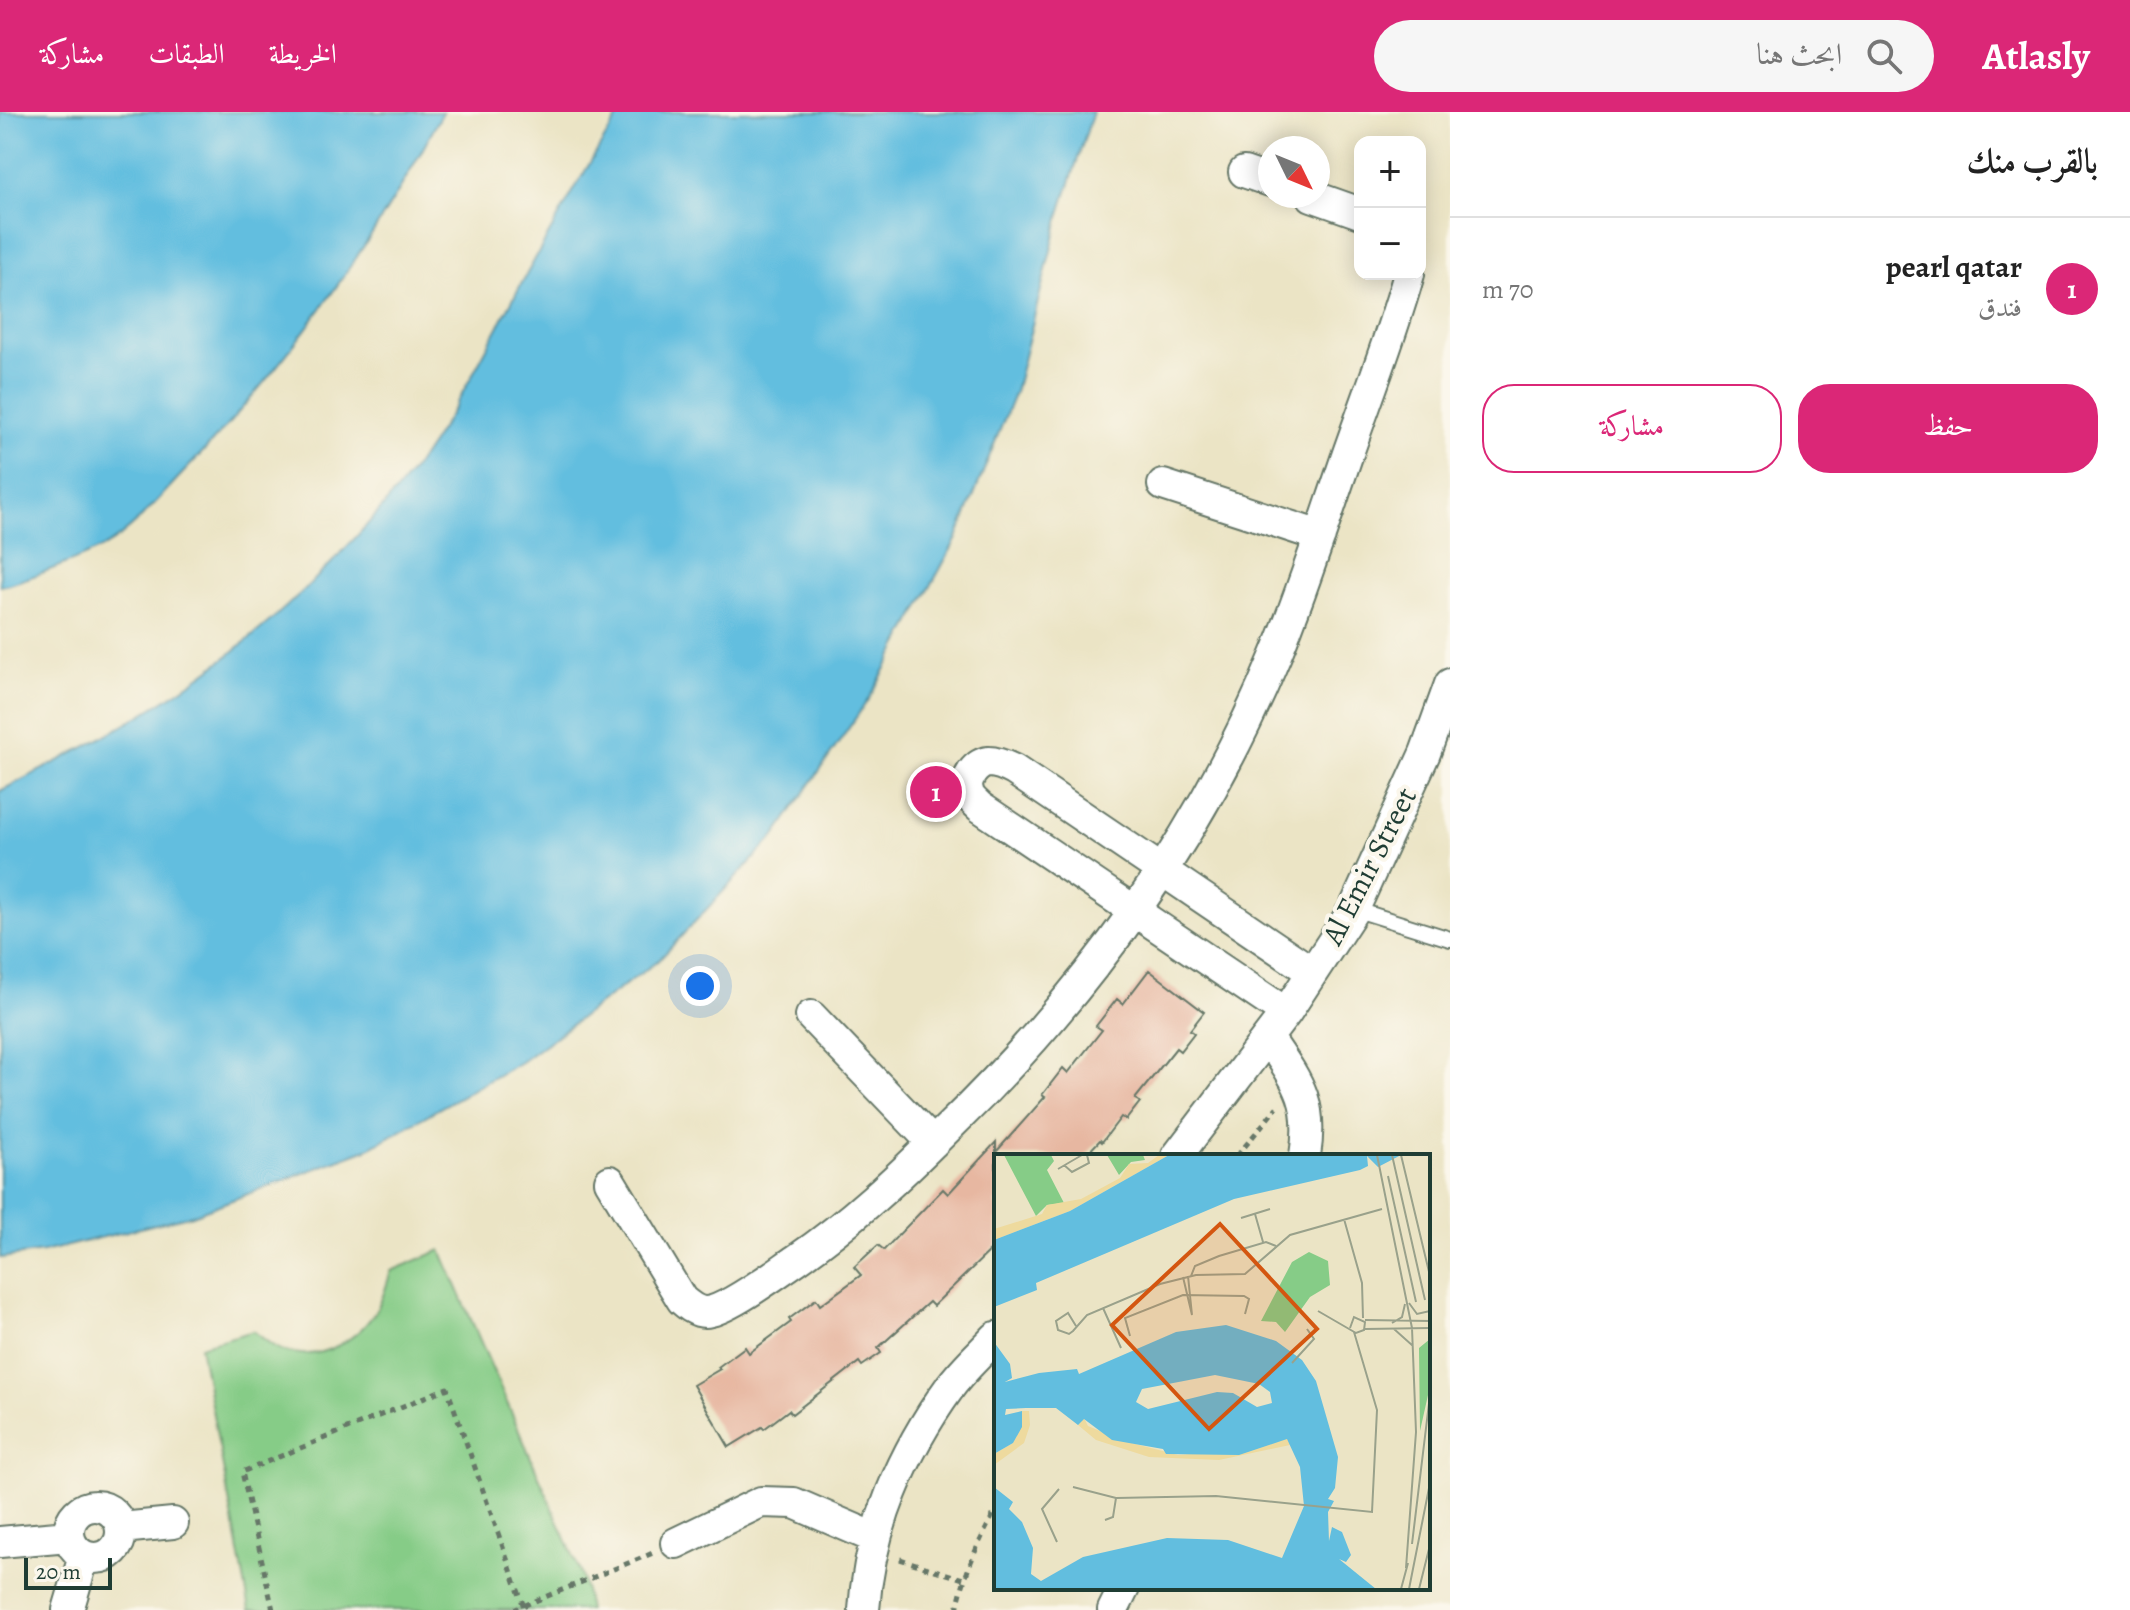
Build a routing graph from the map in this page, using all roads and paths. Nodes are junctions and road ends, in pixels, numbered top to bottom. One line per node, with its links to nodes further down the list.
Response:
1 (1330, 202): 2 (street)
2 (1354, 211)
3 (1407, 280): 5 (street)
4 (1163, 485): 5 (street)
5 (1320, 536): 7 (street)
6 (1450, 684): 8 (street, Al Emir Street)
7 (1162, 870): 9 (street); 9 (street); 11 (street)
8 (1354, 909): 10 (lane); 11 (street, Al Emir Street)
9 (1134, 911): 12 (street); 16 (street)
10 (1450, 939)
11 (1312, 972): 12 (street, Al Emir Street)
12 (1286, 1013): 14 (street, Al Emir Street)
13 (811, 1016): 16 (street)
14 (1268, 1038): 15 (street); 17 (street, Al Emir Street)
15 (1297, 1081): 18 (path); 19 (street)
16 (933, 1143): 20 (street)
17 (1179, 1154)
18 (1239, 1154)
19 (1305, 1154)
20 (610, 1181)
21 (994, 1339): 27 (street)
22 (994, 1514): 29 (path)
23 (173, 1523): 24 (street)
24 (121, 1528): 28 (street); 28 (street)
25 (0, 1542): 28 (street)
26 (676, 1543): 27 (street); 31 (path)
27 (874, 1544): 29 (path); 35 (street)
28 (77, 1546): 32 (street)
29 (963, 1579): 36 (path)
30 (1123, 1590): 37 (street)
31 (525, 1608): 33 (path); 34 (path)
32 (68, 1610)
33 (273, 1610)
34 (513, 1610)
35 (864, 1610)
36 (957, 1610)
37 (1113, 1610)

